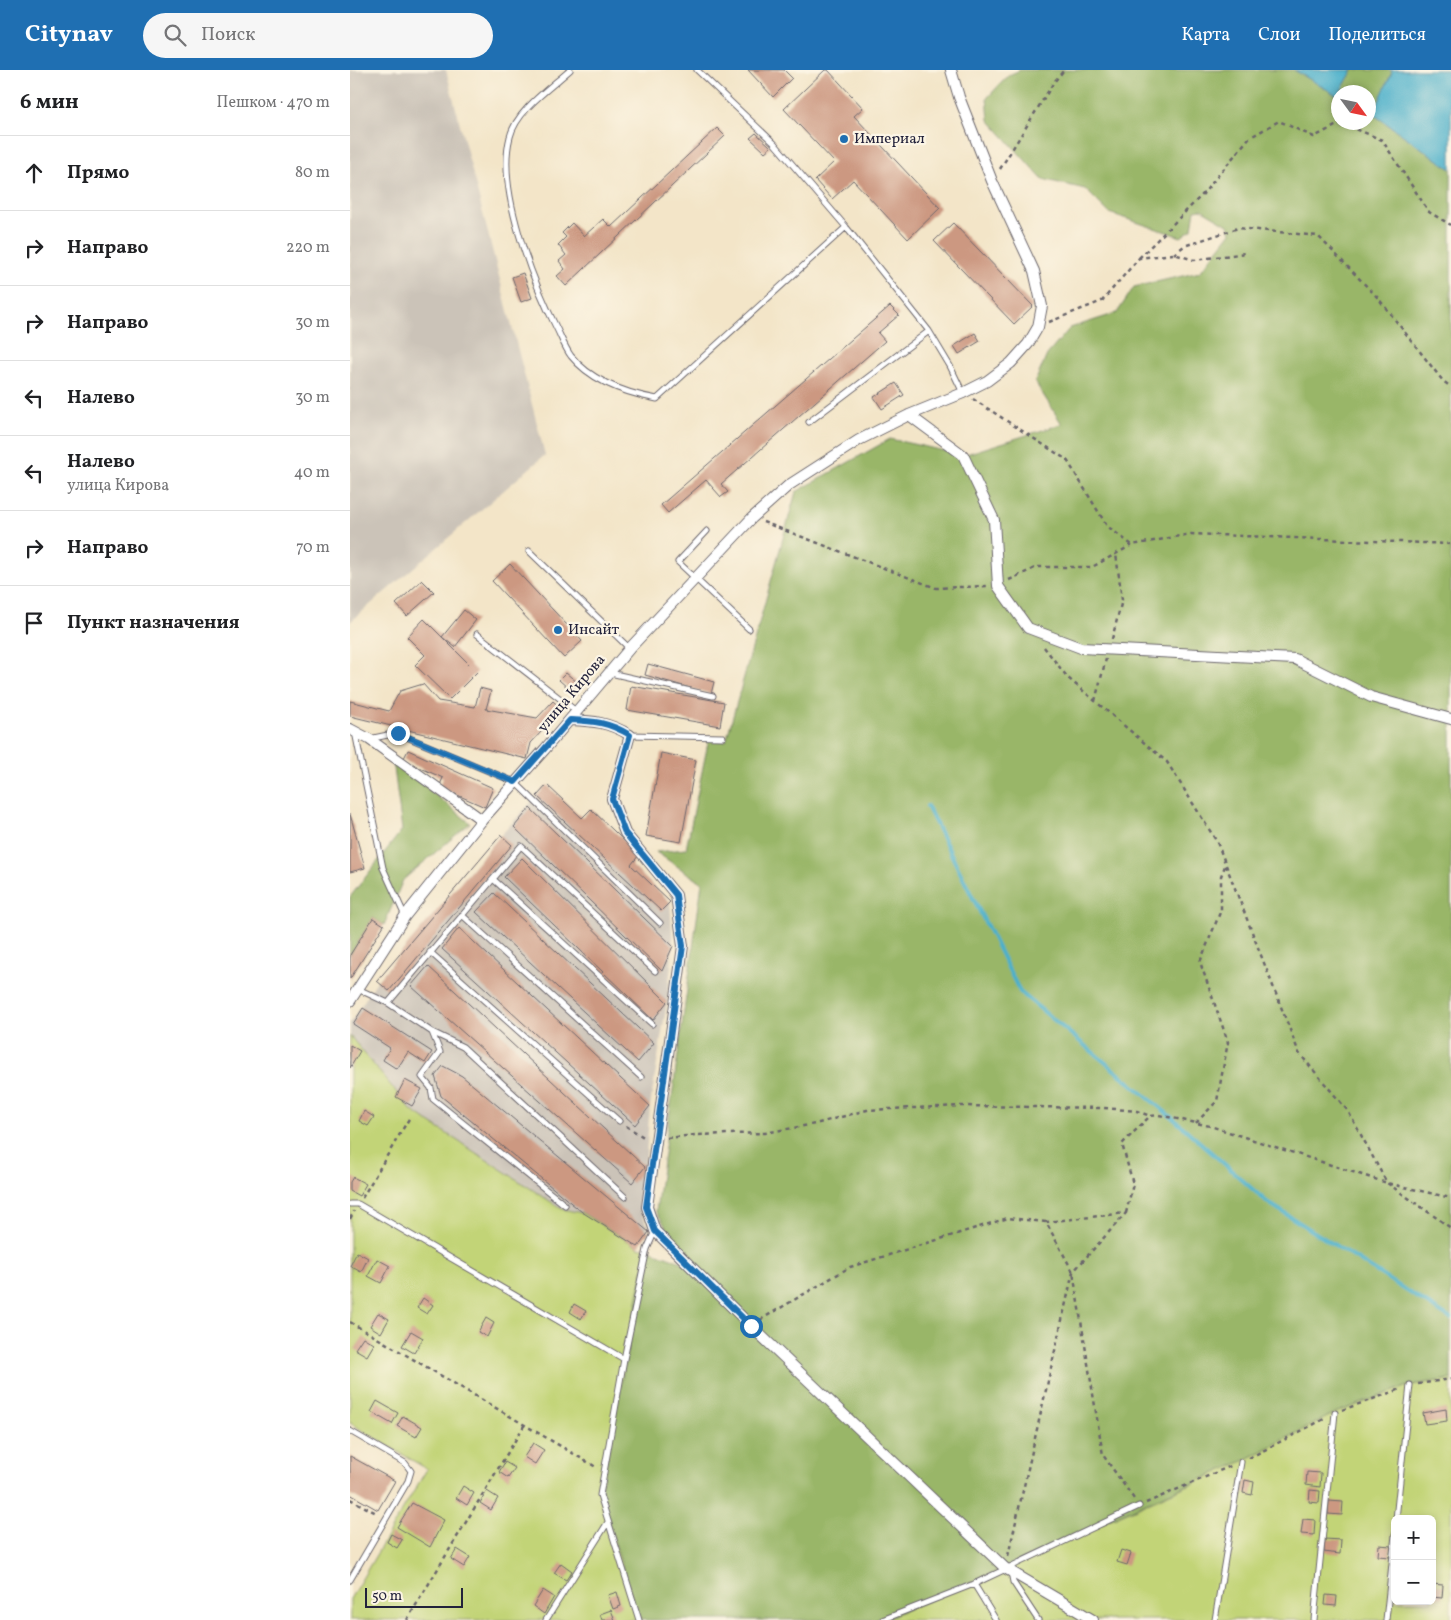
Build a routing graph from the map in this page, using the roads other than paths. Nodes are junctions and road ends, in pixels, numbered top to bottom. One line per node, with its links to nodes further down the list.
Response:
1 (570, 70): 4 (lane)
2 (697, 70): 4 (lane)
3 (951, 70): 6 (street, улица Кирова)
4 (846, 226): 5 (lane)
5 (929, 331): 6 (lane); 8 (lane)
6 (964, 393): 7 (street, улица Кирова)
7 (909, 416): 11 (street, улица Кирова); 18 (street)
8 (809, 422)
9 (707, 531): 11 (lane)
10 (529, 551): 14 (lane)
11 (694, 579): 12 (lane); 14 (street, улица Кирова)
12 (749, 629)
13 (477, 634): 17 (lane)
14 (630, 648): 15 (street, улица Кирова)
15 (610, 673): 16 (lane); 17 (street, улица Кирова)
16 (714, 696)
17 (577, 712): 19 (street, улица Кирова)
18 (1451, 719)
19 (570, 720): 21 (street); 24 (street, улица Кирова)
20 (352, 729): 23 (street); 28 (lane)
21 (630, 735): 22 (lane); 42 (street)
22 (723, 737)
23 (369, 739): 24 (lane); 25 (street)
24 (515, 782): 25 (street, улица Кирова); 29 (lane)
25 (482, 820): 28 (street, улица Кирова)
26 (493, 879): 27 (lane); 31 (lane); 35 (lane)
27 (462, 915): 30 (lane); 37 (lane)
28 (405, 916): 32 (street, улица Кирова)
29 (660, 923)
30 (430, 952): 34 (lane); 38 (lane)
31 (655, 970)
32 (358, 988): 33 (street, улица Кирова); 34 (lane)
33 (350, 1001)
34 (388, 1003): 36 (lane)
35 (652, 1024)
36 (432, 1032): 39 (lane); 41 (lane)
37 (640, 1077)
38 (619, 1121)
39 (625, 1198)
40 (350, 1204): 43 (lane)
41 (565, 1205)
42 (655, 1231): 43 (lane); 52 (street)
43 (624, 1359): 50 (lane)
44 (1410, 1385): 49 (lane)
45 (1335, 1413): 62 (lane)
46 (350, 1431): 53 (lane)
47 (1241, 1462): 61 (lane)
48 (1139, 1506): 52 (lane)
49 (1396, 1515)
50 (608, 1522): 55 (lane); 56 (lane)
51 (1392, 1560): 63 (lane)
52 (1008, 1570): 54 (lane); 59 (lane); 60 (street)
53 (350, 1580)
54 (974, 1584): 57 (lane); 58 (lane)
55 (546, 1620)
56 (639, 1620)
57 (882, 1620)
58 (996, 1620)
59 (1038, 1620)
60 (1093, 1620)
61 (1215, 1620)
62 (1314, 1620)
63 (1386, 1620)

